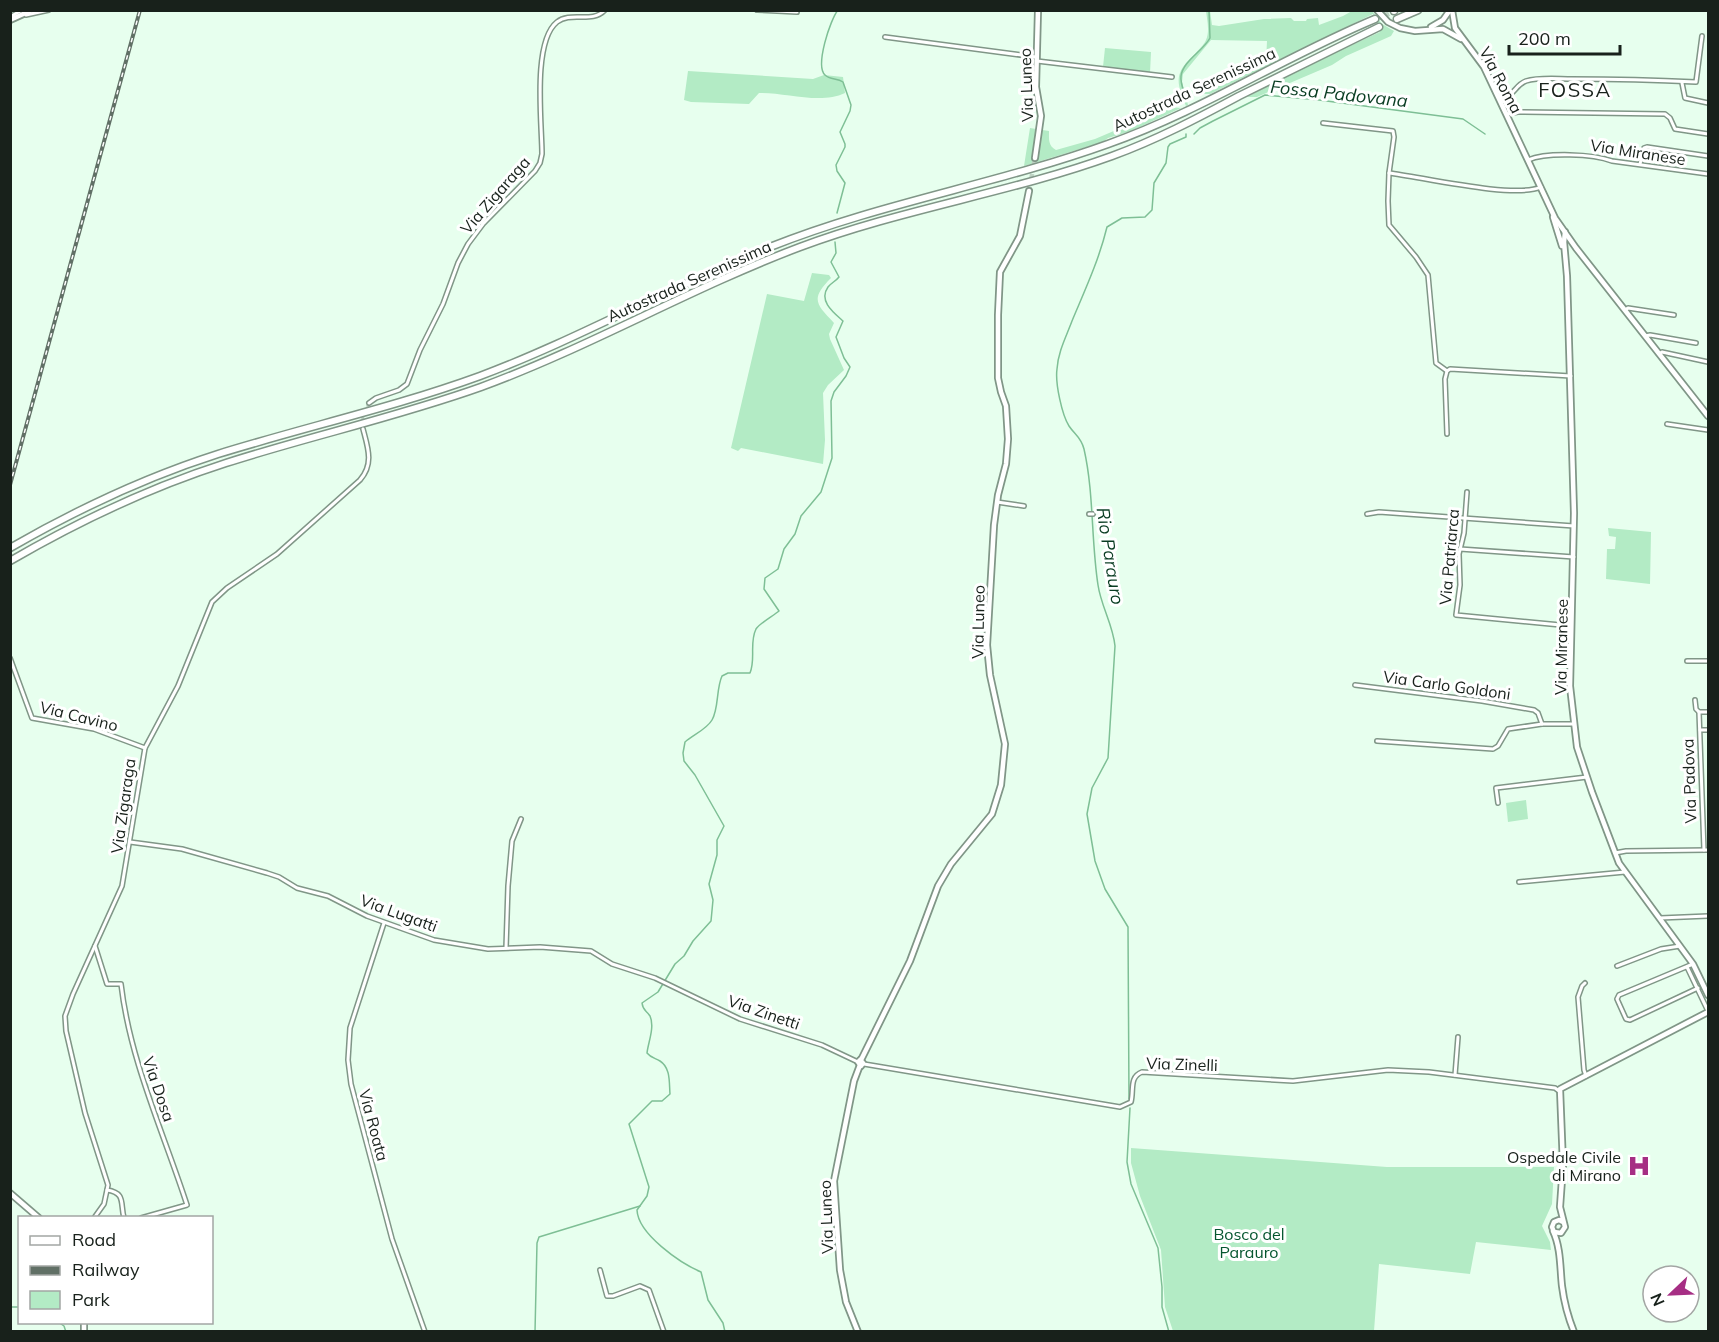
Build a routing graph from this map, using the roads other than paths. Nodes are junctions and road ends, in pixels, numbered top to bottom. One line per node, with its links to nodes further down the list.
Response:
1 (49, 10): 9 (street)
2 (605, 10): 49 (street, Via Zigaraga)
3 (757, 10): 10 (street)
4 (1038, 10): 19 (main road, Via Luneo)
5 (1377, 10): 15 (main road)
6 (1418, 10): 12 (highway)
7 (1451, 10): 15 (main road); 18 (main road)
8 (15, 12): 9 (street); 13 (street)
9 (27, 12): 13 (main road)
10 (797, 12)
11 (1375, 19): 61 (highway, Autostrada Serenissima)
12 (1397, 19)
13 (10, 20)
14 (1379, 27): 64 (highway, Autostrada Serenissima)
15 (1425, 29): 18 (main road)
16 (1702, 36): 21 (street)
17 (885, 37): 19 (street)
18 (1463, 40): 22 (main road, Via Roma)
19 (1036, 59): 20 (street); 29 (main road, Via Luneo)
20 (1172, 77)
21 (1682, 83): 22 (street); 23 (street)
22 (1500, 100): 24 (main road, Via Roma)
23 (1708, 103)
24 (1506, 114): 26 (main road, Via Roma); 27 (street)
25 (1323, 123): 32 (street)
26 (1515, 133): 30 (main road, Via Miranese)
27 (1708, 134)
28 (1708, 156): 31 (street)
29 (1035, 158)
30 (1528, 160): 31 (street, Via Miranese); 34 (main road, Via Miranese)
31 (1640, 164): 33 (street, Via Miranese)
32 (1389, 173): 34 (street); 47 (street)
33 (1708, 174)
34 (1541, 188): 36 (main road, Via Miranese)
35 (1029, 191): 56 (main road, Via Luneo)
36 (1550, 208): 37 (main road, Via Miranese); 40 (main road, Via Miranese)
37 (1565, 232): 38 (main road, Via Miranese); 39 (main road, Via Miranese)
38 (1572, 243): 39 (main road); 41 (main road, Via Miranese)
39 (1564, 248): 40 (main road, Via Miranese)
40 (1566, 263): 48 (main road, Via Miranese)
41 (1625, 310): 42 (street); 43 (main road, Via Miranese)
42 (1674, 315)
43 (1645, 336): 44 (street); 45 (main road, Via Miranese)
44 (1696, 344)
45 (1659, 354): 46 (street); 50 (main road, Via Miranese)
46 (1708, 362)
47 (1447, 371): 48 (street); 54 (street)
48 (1571, 376): 60 (main road, Via Miranese)
49 (369, 403)
50 (1708, 413)
51 (1667, 424): 53 (street)
52 (363, 429): 78 (street, Via Zigaraga)
53 (1708, 430)
54 (1447, 434)
55 (1467, 492): 59 (street, Via Patriarca)
56 (996, 502): 57 (street); 104 (main road, Via Luneo)
57 (1024, 506)
58 (1367, 514): 59 (street)
59 (1465, 518): 60 (street); 62 (street, Via Patriarca)
60 (1574, 526): 63 (main road, Via Miranese)
61 (10, 548)
62 (1460, 549): 63 (street); 65 (street, Via Patriarca)
63 (1574, 557): 65 (main road, Via Miranese)
64 (10, 561)
65 (1573, 626): 74 (main road, Via Miranese)
66 (10, 658): 78 (street, Via Cavino)
67 (1687, 661): 68 (street)
68 (1708, 661)
69 (1355, 685): 73 (street, Via Carlo Goldoni)
70 (1695, 700): 71 (street, Via Padova)
71 (1700, 712): 72 (street); 75 (street, Via Padova)
72 (1708, 712)
73 (1542, 724): 74 (street); 77 (street)
74 (1574, 724): 79 (main road, Via Miranese)
75 (1700, 730): 76 (street); 80 (street, Via Padova)
76 (1708, 730)
77 (1377, 741)
78 (145, 748): 84 (street, Via Zigaraga)
79 (1587, 777): 82 (street); 87 (main road, Via Miranese)
80 (1702, 798): 81 (street); 85 (street, Via Padova)
81 (1708, 798)
82 (1498, 803)
83 (520, 819): 95 (street)
84 (130, 842): 92 (street, Via Lugatti); 93 (street, Via Zigaraga)
85 (1704, 850): 86 (street); 87 (street)
86 (1708, 850)
87 (1615, 853): 88 (main road, Via Miranese)
88 (1624, 872): 89 (street); 91 (main road, Via Miranese)
89 (1519, 882)
90 (1708, 916): 91 (street)
91 (1659, 919): 94 (main road, Via Miranese)
92 (384, 923): 95 (street, Via Lugatti); 121 (street, Via Roata)
93 (95, 946): 108 (street, Via Zigaraga); 114 (street, Via Dosa)
94 (1680, 946): 96 (main road, Via Miranese); 97 (street)
95 (506, 948): 98 (street, Via Lugatti)
96 (1690, 965): 100 (street, Via Miranese); 100 (street); 101 (main road, Via Miranese)
97 (1617, 966)
98 (663, 982): 104 (street, Via Zinetti)
99 (1585, 982): 106 (street)
100 (1698, 988): 102 (street, Via Miranese)
101 (1708, 995)
102 (1708, 1012): 106 (main road)
103 (1458, 1037): 105 (street)
104 (861, 1063): 105 (street, Via Zinelli); 123 (main road, Via Luneo)
105 (1455, 1075): 107 (street, Via Zinelli)
106 (1587, 1076): 107 (main road)
107 (1559, 1091): 110 (main road)
108 (108, 1190): 112 (street); 113 (street)
109 (10, 1193): 111 (main road)
110 (1560, 1207): 115 (main road); 116 (main road)
111 (37, 1216)
112 (95, 1216)
113 (124, 1216)
114 (148, 1216)
115 (1554, 1222): 116 (main road); 117 (main road)
116 (1563, 1222): 118 (main road)
117 (1553, 1231): 118 (main road); 119 (main road)
118 (1562, 1232): 119 (main road)
119 (1560, 1259): 124 (main road)
120 (600, 1270): 122 (street)
121 (425, 1332)
122 (664, 1332)
123 (858, 1332)
124 (1574, 1332)

